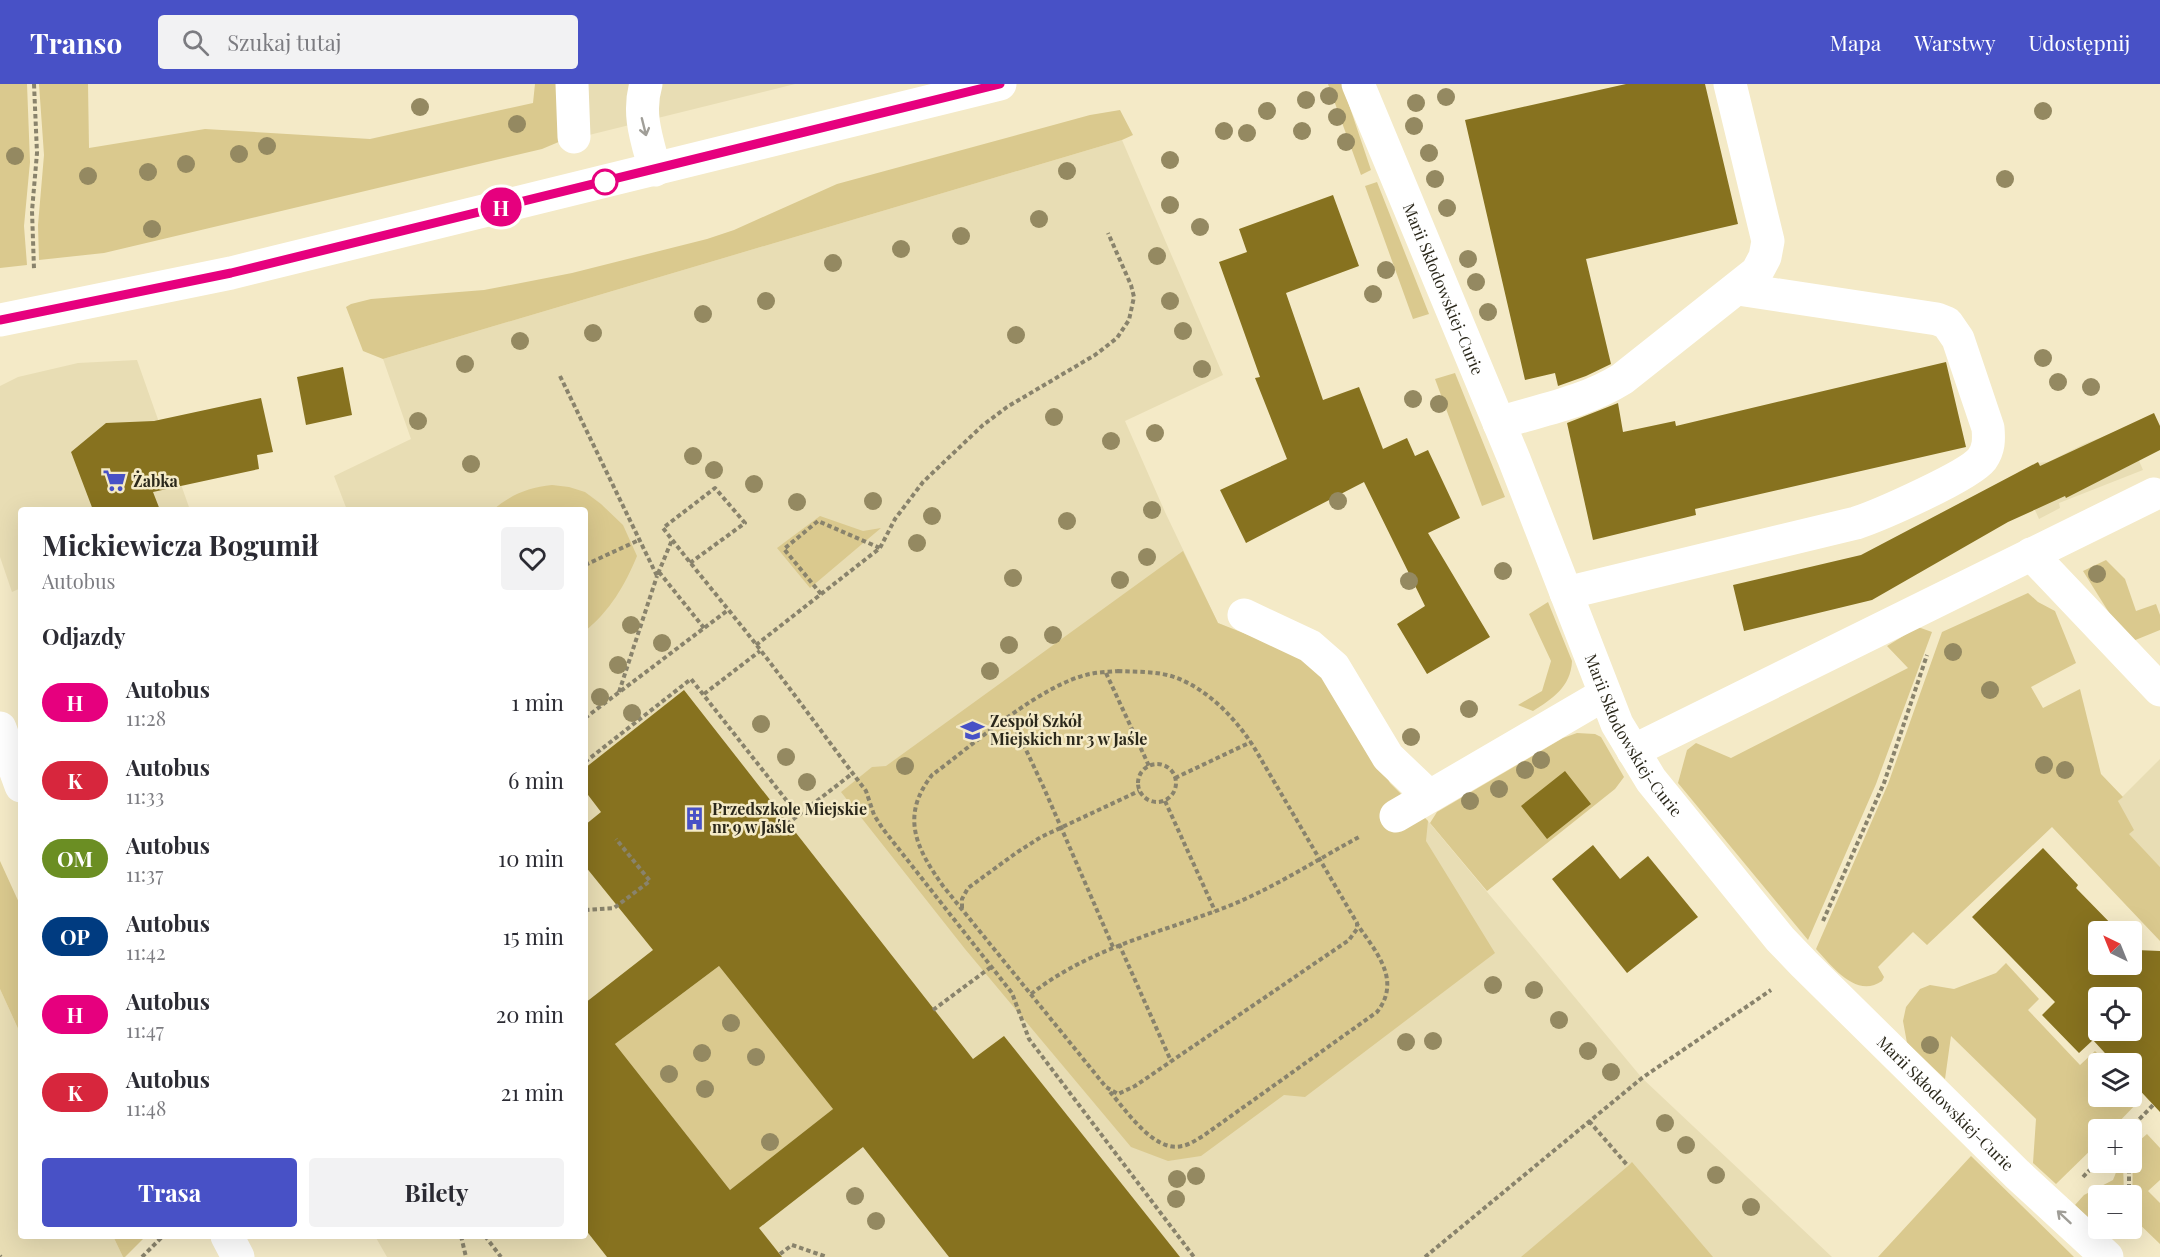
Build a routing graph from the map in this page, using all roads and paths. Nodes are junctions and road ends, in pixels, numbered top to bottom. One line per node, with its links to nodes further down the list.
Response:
1 (34, 84): 10 (path)
2 (572, 84): 7 (street)
3 (646, 84): 8 (street, one-way to 8)
4 (1000, 84): 8 (street)
5 (1358, 84): 14 (street, Marii Skłodowskiej-Curie)
6 (1730, 84): 11 (street)
7 (574, 137)
8 (655, 170): 12 (street)
9 (1108, 233): 18 (path)
10 (35, 276)
11 (1738, 289): 14 (street); 23 (street)
12 (0, 320)
13 (560, 376): 16 (path)
14 (1499, 423): 23 (street, Marii Skłodowskiej-Curie)
15 (2154, 494): 19 (street)
16 (639, 540): 21 (path); 22 (path)
17 (672, 540): 20 (path); 20 (path); 22 (path)
18 (880, 548): 24 (path); 24 (path)
19 (2031, 554): 25 (street); 32 (street)
20 (690, 563): 26 (path)
21 (588, 564)
22 (658, 574): 28 (path); 33 (path)
23 (1566, 593): 35 (street, Marii Skłodowskiej-Curie)
24 (821, 594): 29 (path)
25 (1947, 596): 40 (street); 59 (path)
26 (728, 610): 28 (path); 29 (path)
27 (1244, 615): 47 (street)
28 (704, 628): 33 (path)
29 (756, 645): 30 (path)
30 (760, 651): 34 (path); 43 (path)
31 (1106, 673): 37 (path); 39 (path); 42 (path)
32 (2160, 690)
33 (619, 692): 36 (path)
34 (704, 694): 41 (path); 49 (path)
35 (1605, 694): 40 (street, Marii Skłodowskiej-Curie); 47 (street)
36 (588, 716)
37 (1008, 718): 52 (path); 55 (path)
38 (0, 728): 45 (street)
39 (1251, 742): 44 (path); 54 (path)
40 (1632, 751): 84 (street, Marii Skłodowskiej-Curie, one-way to 40)
41 (588, 760)
42 (1149, 766): 44 (path); 46 (path)
43 (853, 773): 49 (path); 62 (path)
44 (1175, 778): 48 (path)
45 (13, 784)
46 (1139, 790): 48 (path); 52 (path)
47 (1429, 796): 50 (street)
48 (1164, 801): 57 (path)
49 (798, 815): 51 (path)
50 (1396, 816)
51 (787, 824)
52 (1061, 828): 55 (path); 61 (path)
53 (616, 839): 56 (path)
54 (1320, 859): 57 (path); 58 (path)
55 (962, 909): 64 (path)
56 (588, 910)
57 (1215, 911): 60 (path)
58 (1357, 923): 66 (path); 67 (path)
59 (1819, 930)
60 (1119, 944): 61 (path); 66 (path)
61 (1113, 947): 64 (path)
62 (991, 967): 65 (path); 82 (path)
63 (1779, 985): 70 (path)
64 (1031, 994): 67 (path)
65 (933, 1010)
66 (1171, 1061): 67 (path)
67 (1106, 1087)
68 (2153, 1105): 69 (path)
69 (2140, 1119)
70 (1589, 1121): 71 (path); 83 (path)
71 (1628, 1166)
72 (160, 1239): 77 (path)
73 (229, 1239): 78 (street)
74 (462, 1239): 79 (path)
75 (487, 1239): 80 (path)
76 (780, 1254): 81 (path)
77 (142, 1257)
78 (238, 1257)
79 (466, 1257)
80 (501, 1257)
81 (827, 1257)
82 (1194, 1257)
83 (1425, 1257)
84 (2107, 1257)

